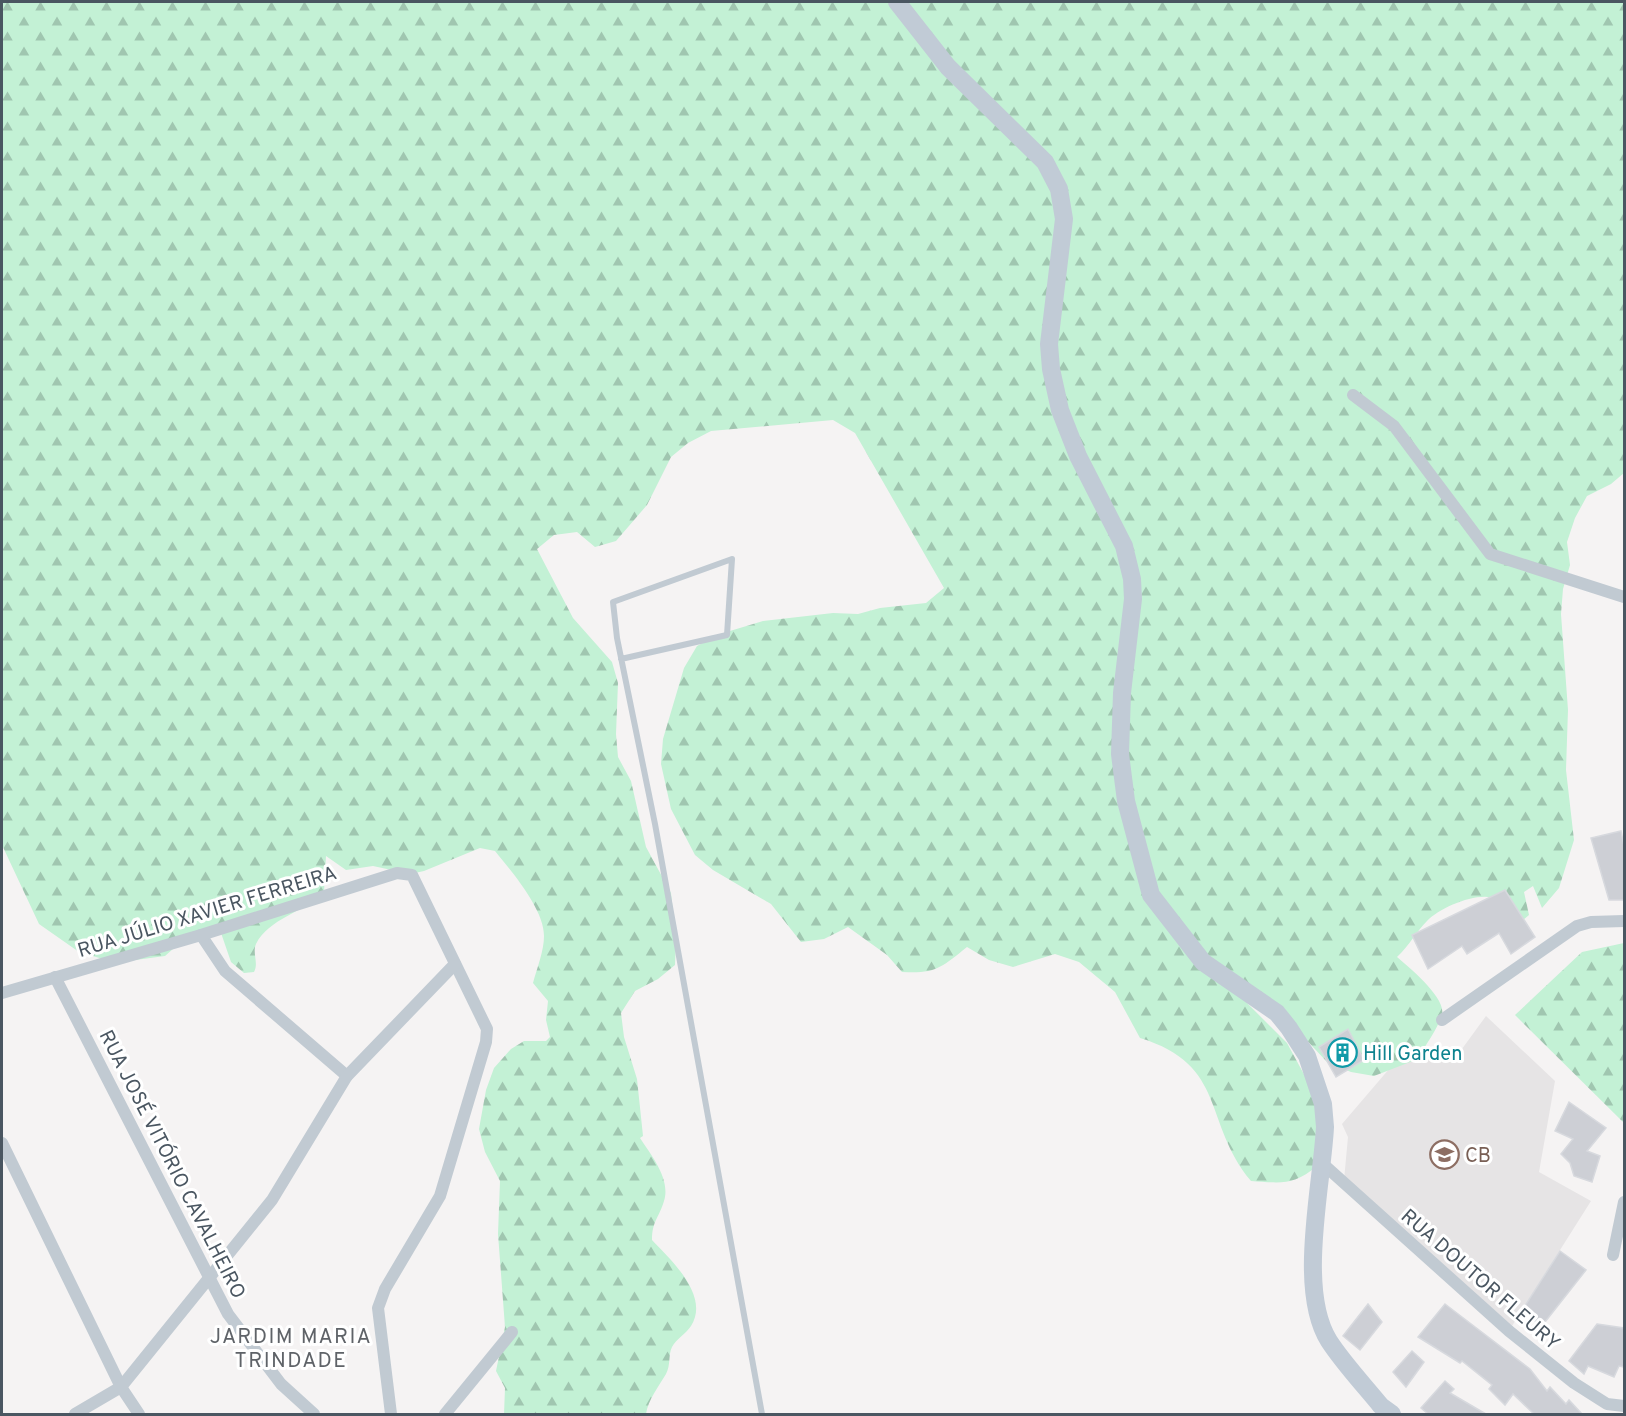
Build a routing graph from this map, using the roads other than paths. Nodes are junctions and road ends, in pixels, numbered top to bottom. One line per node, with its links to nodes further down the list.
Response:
1 (897, 2): 13 (street)
2 (1353, 395): 3 (street)
3 (1624, 597)
4 (621, 659): 4 (lane); 25 (lane)
5 (1624, 921): 10 (street)
6 (201, 935): 7 (street, RUA JÚLIO XAVIER FERREIRA); 8 (street, RUA JÚLIO XAVIER FERREIRA); 11 (street)
7 (455, 964): 11 (street); 23 (street)
8 (55, 977): 9 (street, RUA JÚLIO XAVIER FERREIRA); 16 (street, RUA JOSÉ VITÓRIO CAVALHEIRO)
9 (2, 993)
10 (1443, 1020)
11 (347, 1076): 16 (street)
12 (2, 1143): 18 (street)
13 (1323, 1164): 19 (street, RUA DOUTOR FLEURY); 26 (street)
14 (1624, 1202): 15 (street)
15 (1613, 1255)
16 (209, 1277): 18 (street); 22 (street, RUA JOSÉ VITÓRIO CAVALHEIRO)
17 (512, 1332): 24 (street)
18 (121, 1387): 20 (street); 21 (street)
19 (1624, 1406)
20 (75, 1414)
21 (139, 1414)
22 (314, 1414)
23 (391, 1414)
24 (445, 1414)
25 (762, 1414)
26 (1392, 1414)

